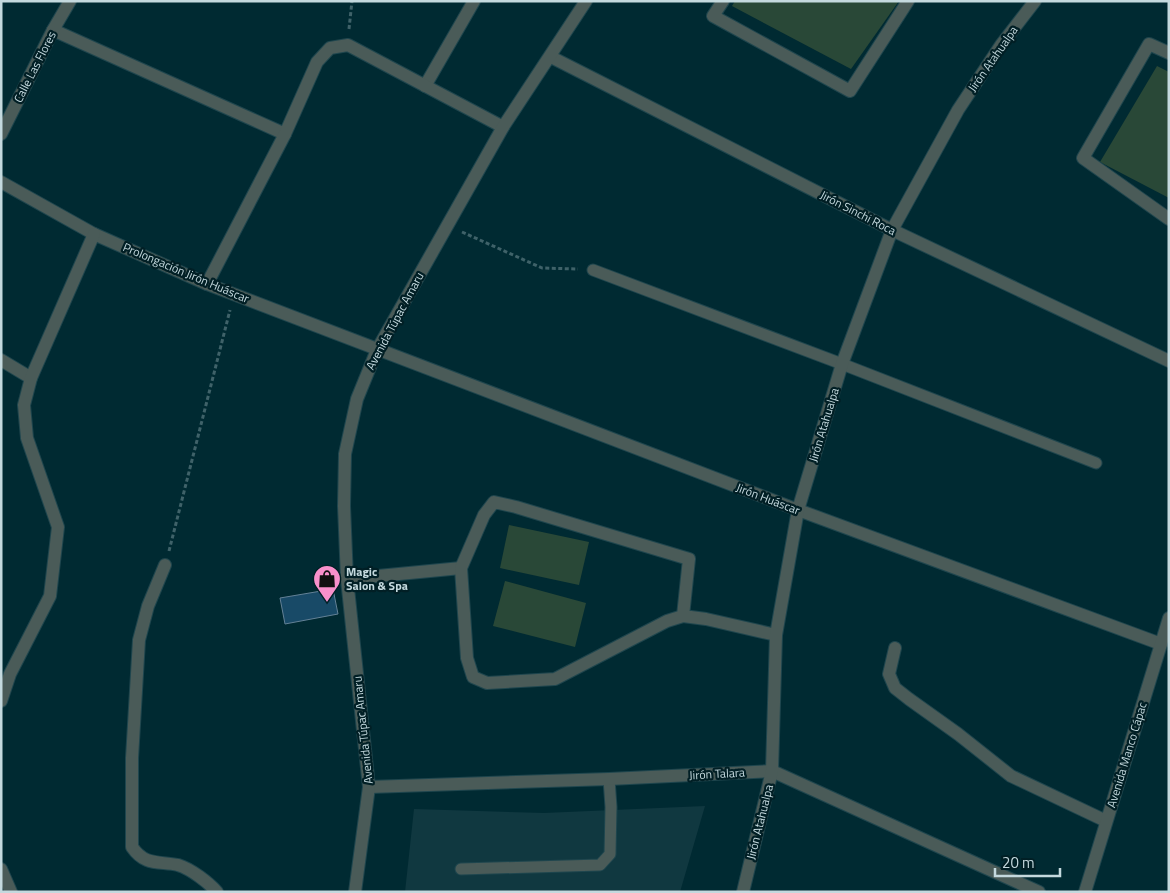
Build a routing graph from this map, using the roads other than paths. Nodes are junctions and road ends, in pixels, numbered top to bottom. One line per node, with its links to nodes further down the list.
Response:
1 (70, 1): 7 (street, Calle Las Flores)
2 (474, 1): 10 (street)
3 (586, 1): 9 (street, Avenida Túpac Amaru)
4 (723, 1): 5 (street)
5 (908, 1)
6 (1035, 1): 16 (street, Jirón Atahualpa)
7 (53, 30): 12 (street, Calle Las Flores); 13 (street)
8 (1169, 53): 15 (street)
9 (551, 57): 11 (street, Avenida Túpac Amaru); 16 (street, Jirón Sinchi Roca)
10 (425, 86): 11 (street); 13 (street)
11 (503, 127): 20 (street, Avenida Túpac Amaru)
12 (1, 134)
13 (284, 134): 19 (street)
14 (1, 182): 17 (street, Prolongación Jirón Huáscar)
15 (1169, 219)
16 (892, 230): 22 (street, Jirón Sinchi Roca); 23 (street, Jirón Atahualpa)
17 (94, 234): 19 (street, Prolongación Jirón Huáscar); 24 (street)
18 (593, 270): 23 (lane)
19 (206, 284): 20 (street, Prolongación Jirón Huáscar)
20 (377, 350): 26 (street, Jirón Huáscar); 29 (street, Avenida Túpac Amaru)
21 (1, 360): 24 (street)
22 (1169, 361)
23 (842, 364): 25 (lane); 26 (street, Jirón Atahualpa)
24 (31, 378): 35 (street)
25 (1096, 463)
26 (798, 510): 32 (street, Jirón Atahualpa); 33 (street, Jirón Huáscar)
27 (165, 565): 44 (street)
28 (461, 568): 29 (street); 30 (street); 30 (street)
29 (347, 580): 38 (street, Avenida Túpac Amaru)
30 (683, 616): 32 (street)
31 (1169, 618): 33 (street, Avenida Manco Cápac)
32 (776, 635): 36 (street, Jirón Atahualpa)
33 (1161, 644): 39 (street, Avenida Manco Cápac)
34 (895, 648): 39 (street)
35 (1, 701)
36 (772, 771): 37 (street, Jirón Talara); 45 (street, Jirón Atahualpa); 46 (street, Jirón Talara)
37 (610, 779): 38 (street, Jirón Talara); 41 (lane)
38 (369, 787): 42 (street, Avenida Túpac Amaru)
39 (1106, 821): 47 (street, Avenida Manco Cápac)
40 (1, 869): 43 (street)
41 (461, 869)
42 (356, 891)
43 (11, 892)
44 (217, 892)
45 (743, 892)
46 (1039, 892)
47 (1085, 892)

